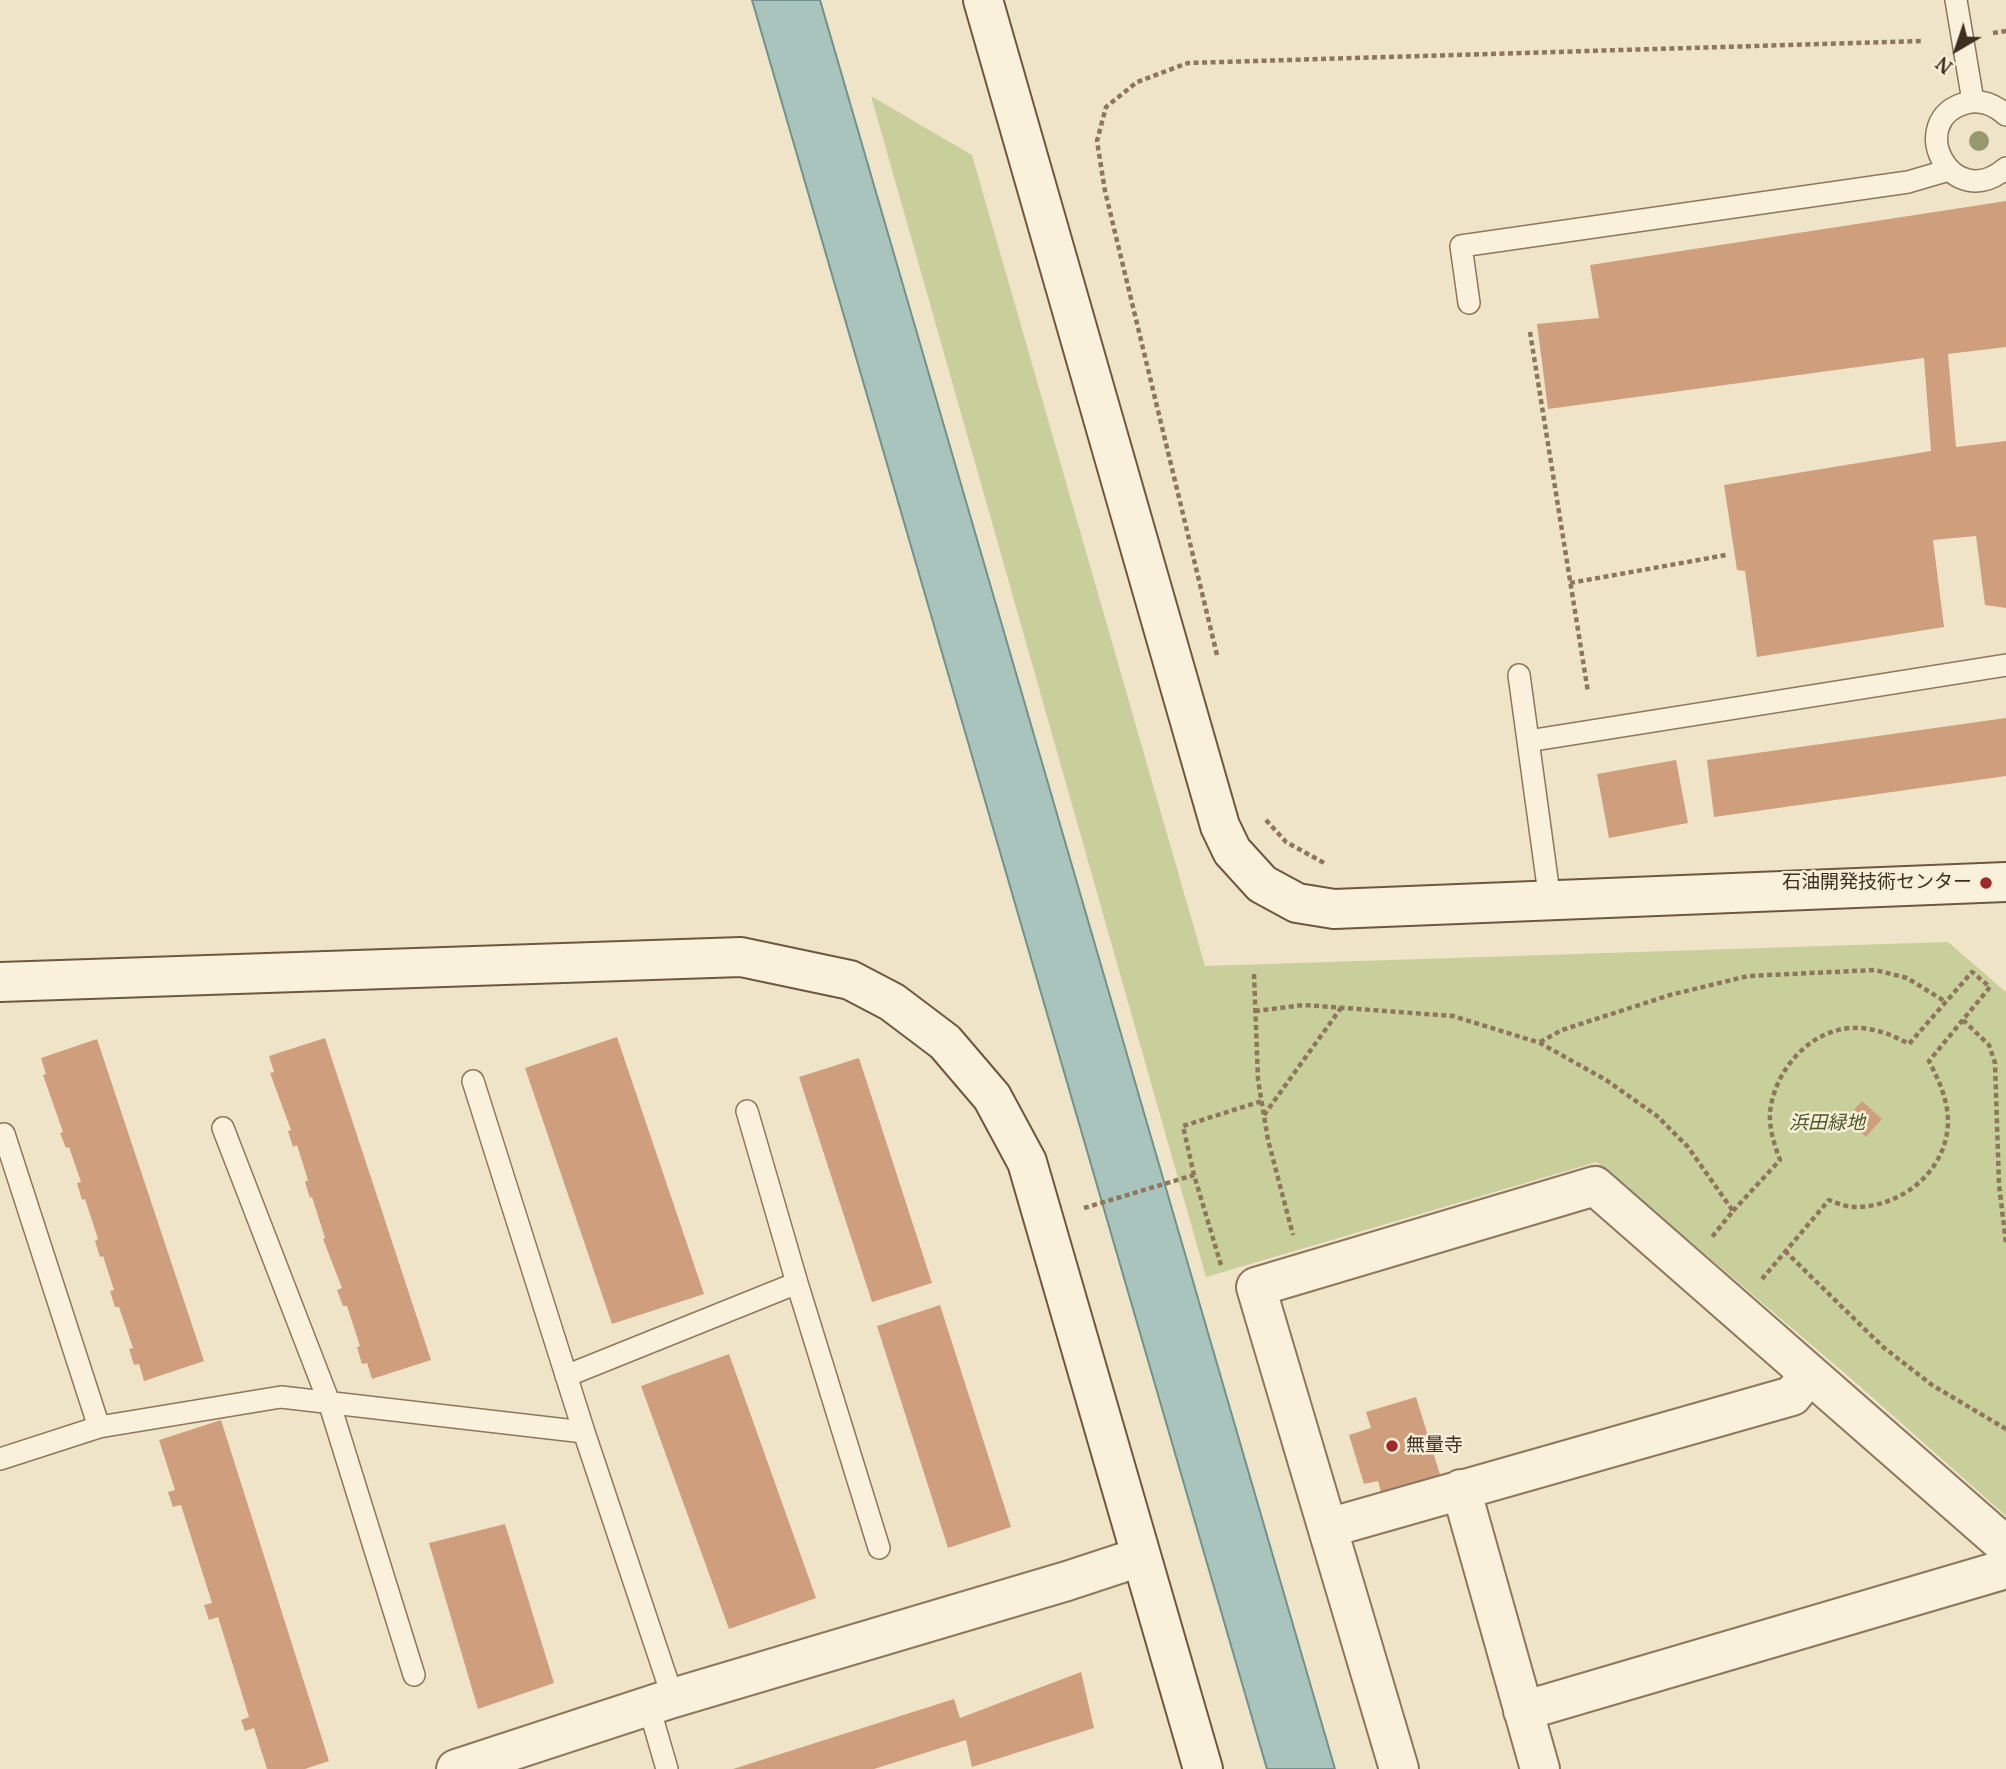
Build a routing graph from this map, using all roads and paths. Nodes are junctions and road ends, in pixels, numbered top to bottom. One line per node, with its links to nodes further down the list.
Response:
1 (983, 0): 20 (street)
2 (1956, 0): 4 (lane)
3 (1922, 41): 12 (path)
4 (1973, 101): 5 (lane); 7 (lane)
5 (2006, 115)
6 (2006, 167): 7 (lane)
7 (1949, 170): 8 (lane)
8 (1469, 303)
9 (1530, 332): 11 (path)
10 (1726, 555): 11 (path)
11 (1570, 583): 15 (path)
12 (1219, 663)
13 (2006, 665): 16 (lane)
14 (1519, 675): 16 (lane)
15 (1588, 692)
16 (1528, 741): 20 (lane)
17 (1259, 809): 18 (path)
18 (1334, 868)
19 (2006, 882): 20 (street)
20 (1550, 901)
21 (1254, 974): 25 (path)
22 (0, 982): 53 (street)
23 (1945, 1002): 26 (path); 27 (path); 35 (path)
24 (1342, 1008): 25 (path); 27 (path); 31 (path)
25 (1255, 1011): 29 (path)
26 (1963, 1020): 36 (path); 38 (path)
27 (1540, 1043): 35 (path)
28 (473, 1081): 43 (lane)
29 (1262, 1101): 31 (path); 34 (path)
30 (747, 1111): 40 (lane)
31 (1264, 1116): 39 (path)
32 (223, 1128): 44 (lane)
33 (5, 1134): 45 (lane)
34 (1080, 1209)
35 (1733, 1211): 37 (path)
36 (2006, 1242)
37 (1706, 1243)
38 (1785, 1251): 41 (path); 46 (path)
39 (1304, 1273): 42 (street); 50 (street)
40 (797, 1283): 43 (lane); 52 (lane)
41 (1755, 1287)
42 (1809, 1375): 49 (street); 51 (street)
43 (566, 1376): 47 (lane)
44 (329, 1402): 45 (lane); 47 (lane); 55 (lane)
45 (99, 1427): 48 (lane)
46 (2006, 1429)
47 (584, 1432): 56 (lane)
48 (0, 1460)
49 (1461, 1489): 50 (street); 57 (street)
50 (1328, 1528): 61 (street)
51 (2006, 1546)
52 (879, 1548)
53 (1140, 1557): 56 (street); 60 (street)
54 (2006, 1569): 57 (street)
55 (414, 1675)
56 (661, 1703): 58 (street); 59 (lane)
57 (1523, 1711): 62 (street)
58 (456, 1769)
59 (667, 1769)
60 (1203, 1769)
61 (1399, 1769)
62 (1540, 1769)

